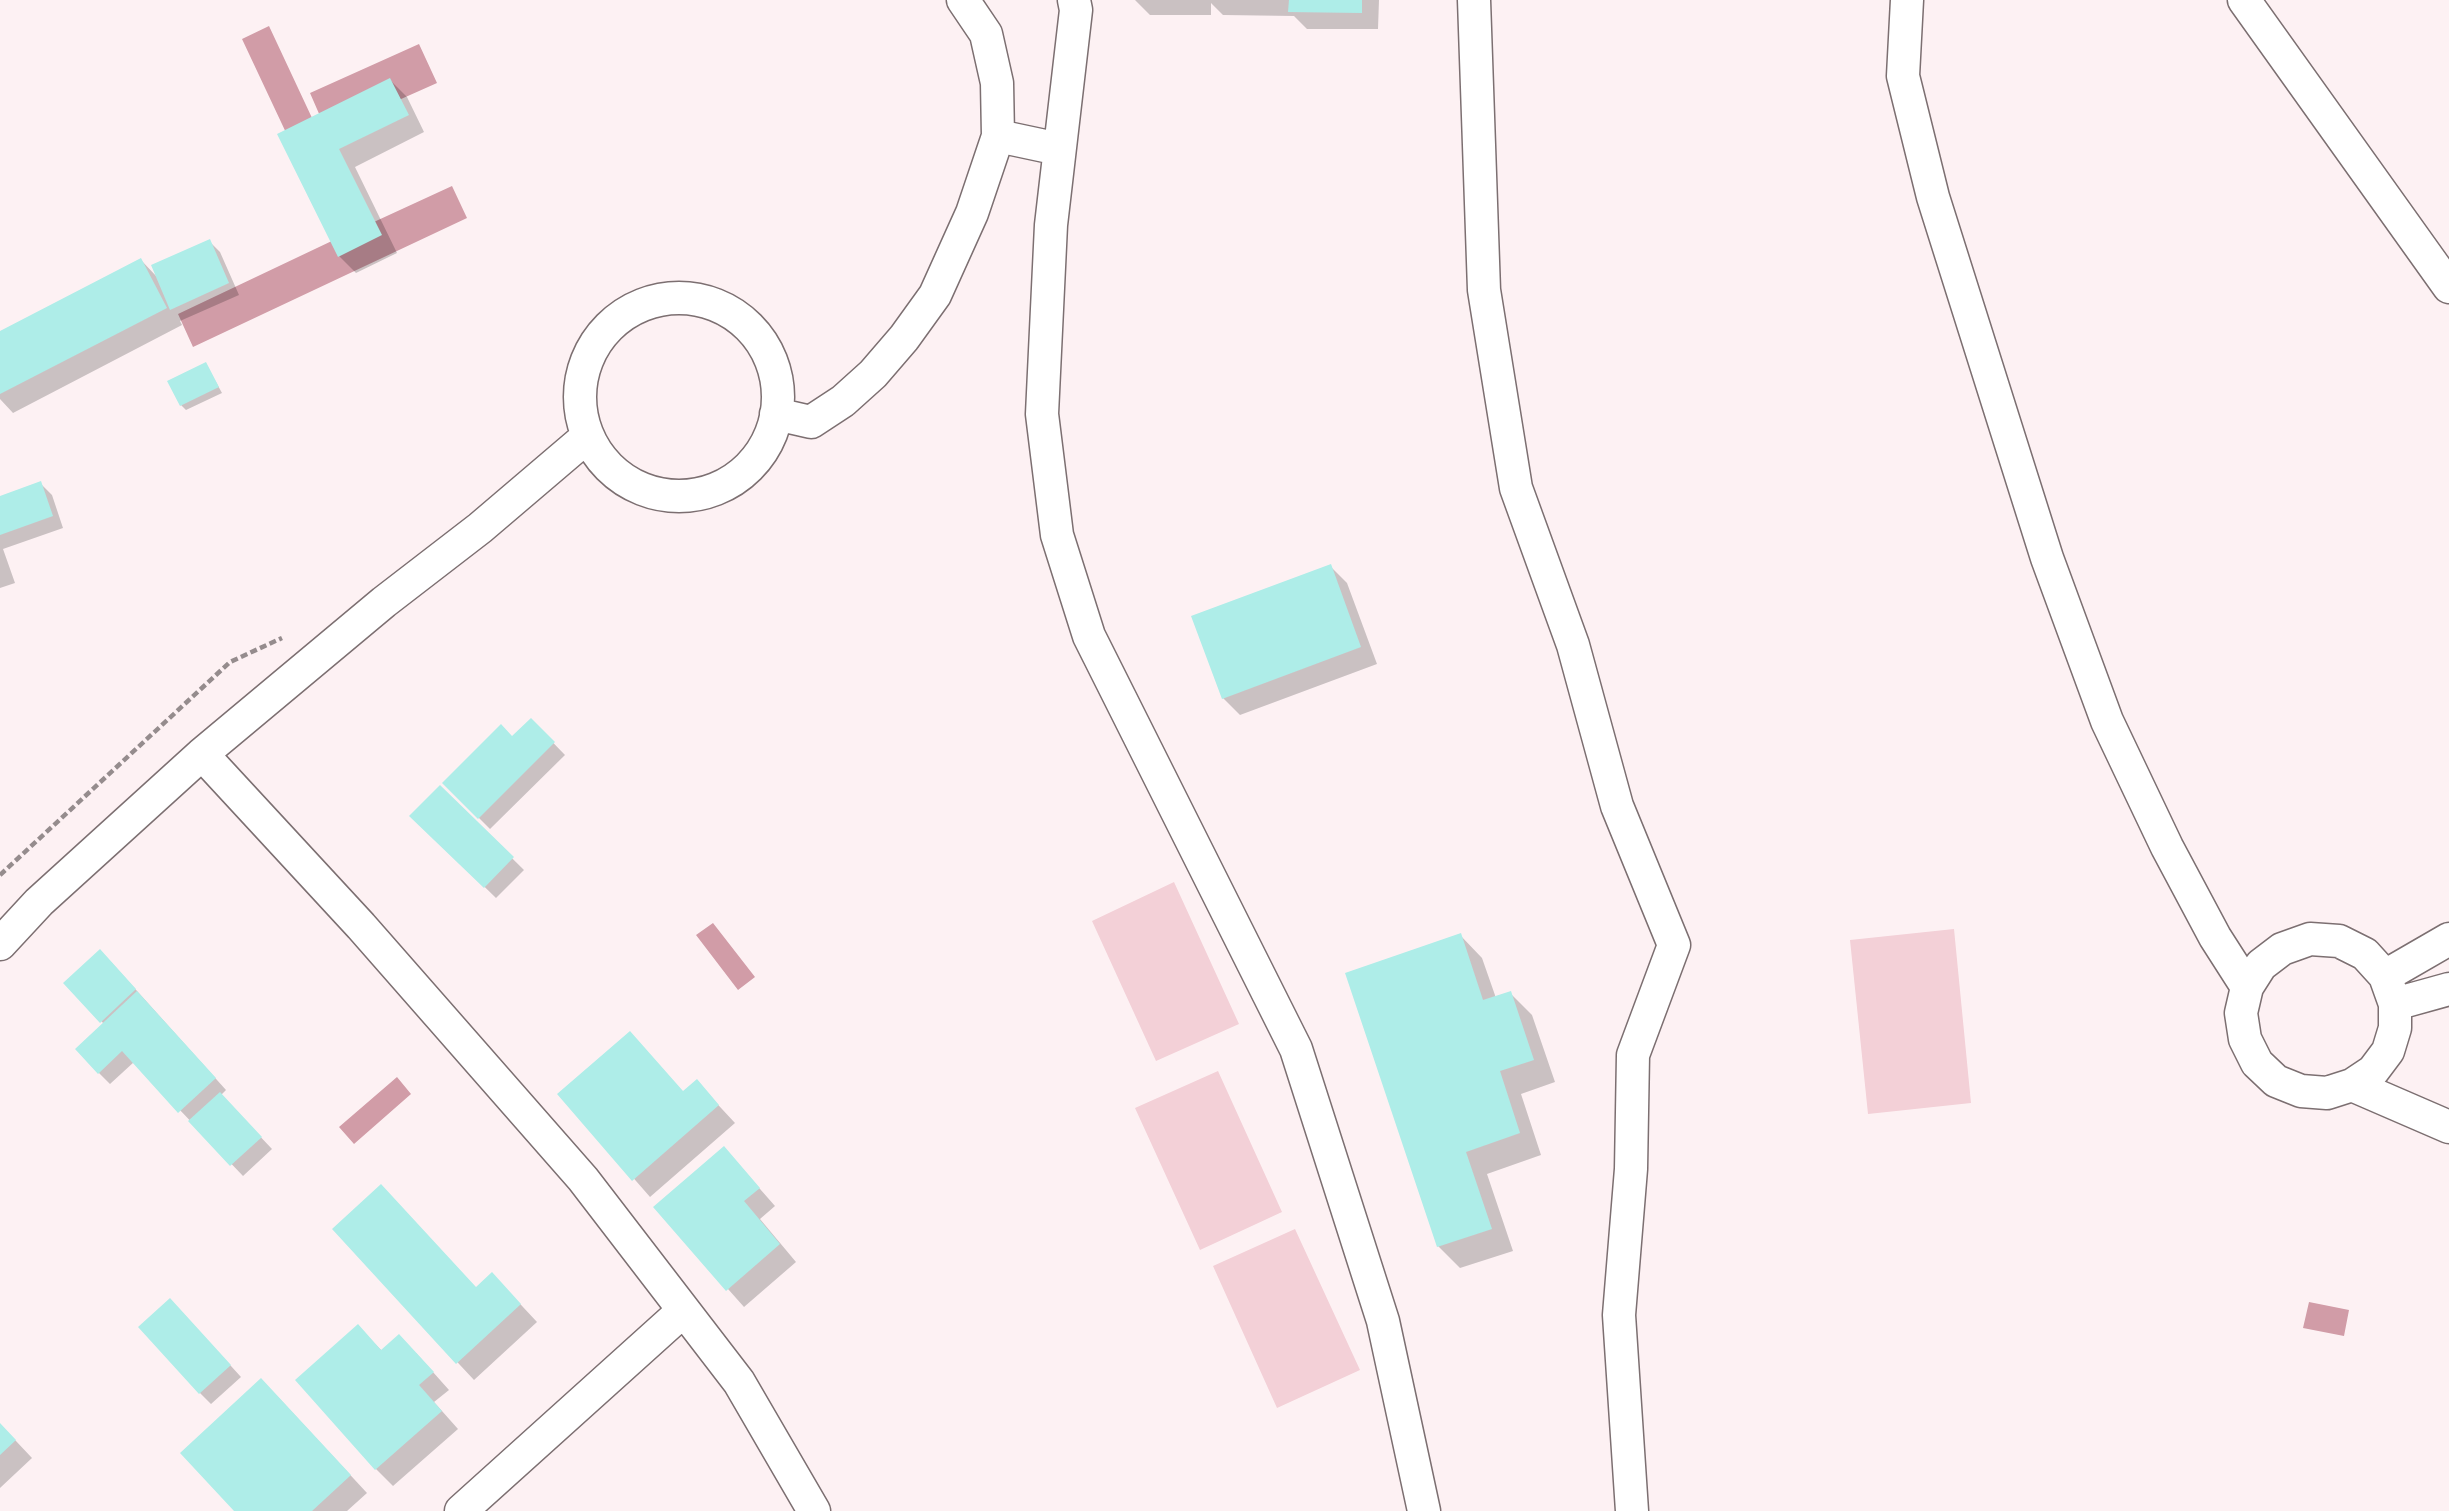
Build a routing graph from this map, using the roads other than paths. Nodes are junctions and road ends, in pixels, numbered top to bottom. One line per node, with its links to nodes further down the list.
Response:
1 (963, 0): 6 (street)
2 (1074, 0): 7 (street)
3 (1474, 0): 23 (street)
4 (1907, 0): 14 (street)
5 (2244, 0): 8 (street)
6 (998, 136): 7 (street); 9 (street)
7 (1059, 149): 22 (street)
8 (2449, 287)
9 (776, 414): 10 (street); 10 (street)
10 (587, 436): 11 (street)
11 (202, 754): 13 (street); 19 (street)
12 (2449, 939): 16 (street)
13 (0, 944)
14 (2247, 987): 16 (street); 17 (street)
15 (2449, 989): 16 (street)
16 (2390, 990): 17 (street)
17 (2352, 1085): 18 (street)
18 (2449, 1127)
19 (683, 1311): 20 (street); 21 (street)
20 (461, 1511)
21 (814, 1511)
22 (1424, 1511)
23 (1632, 1511)

